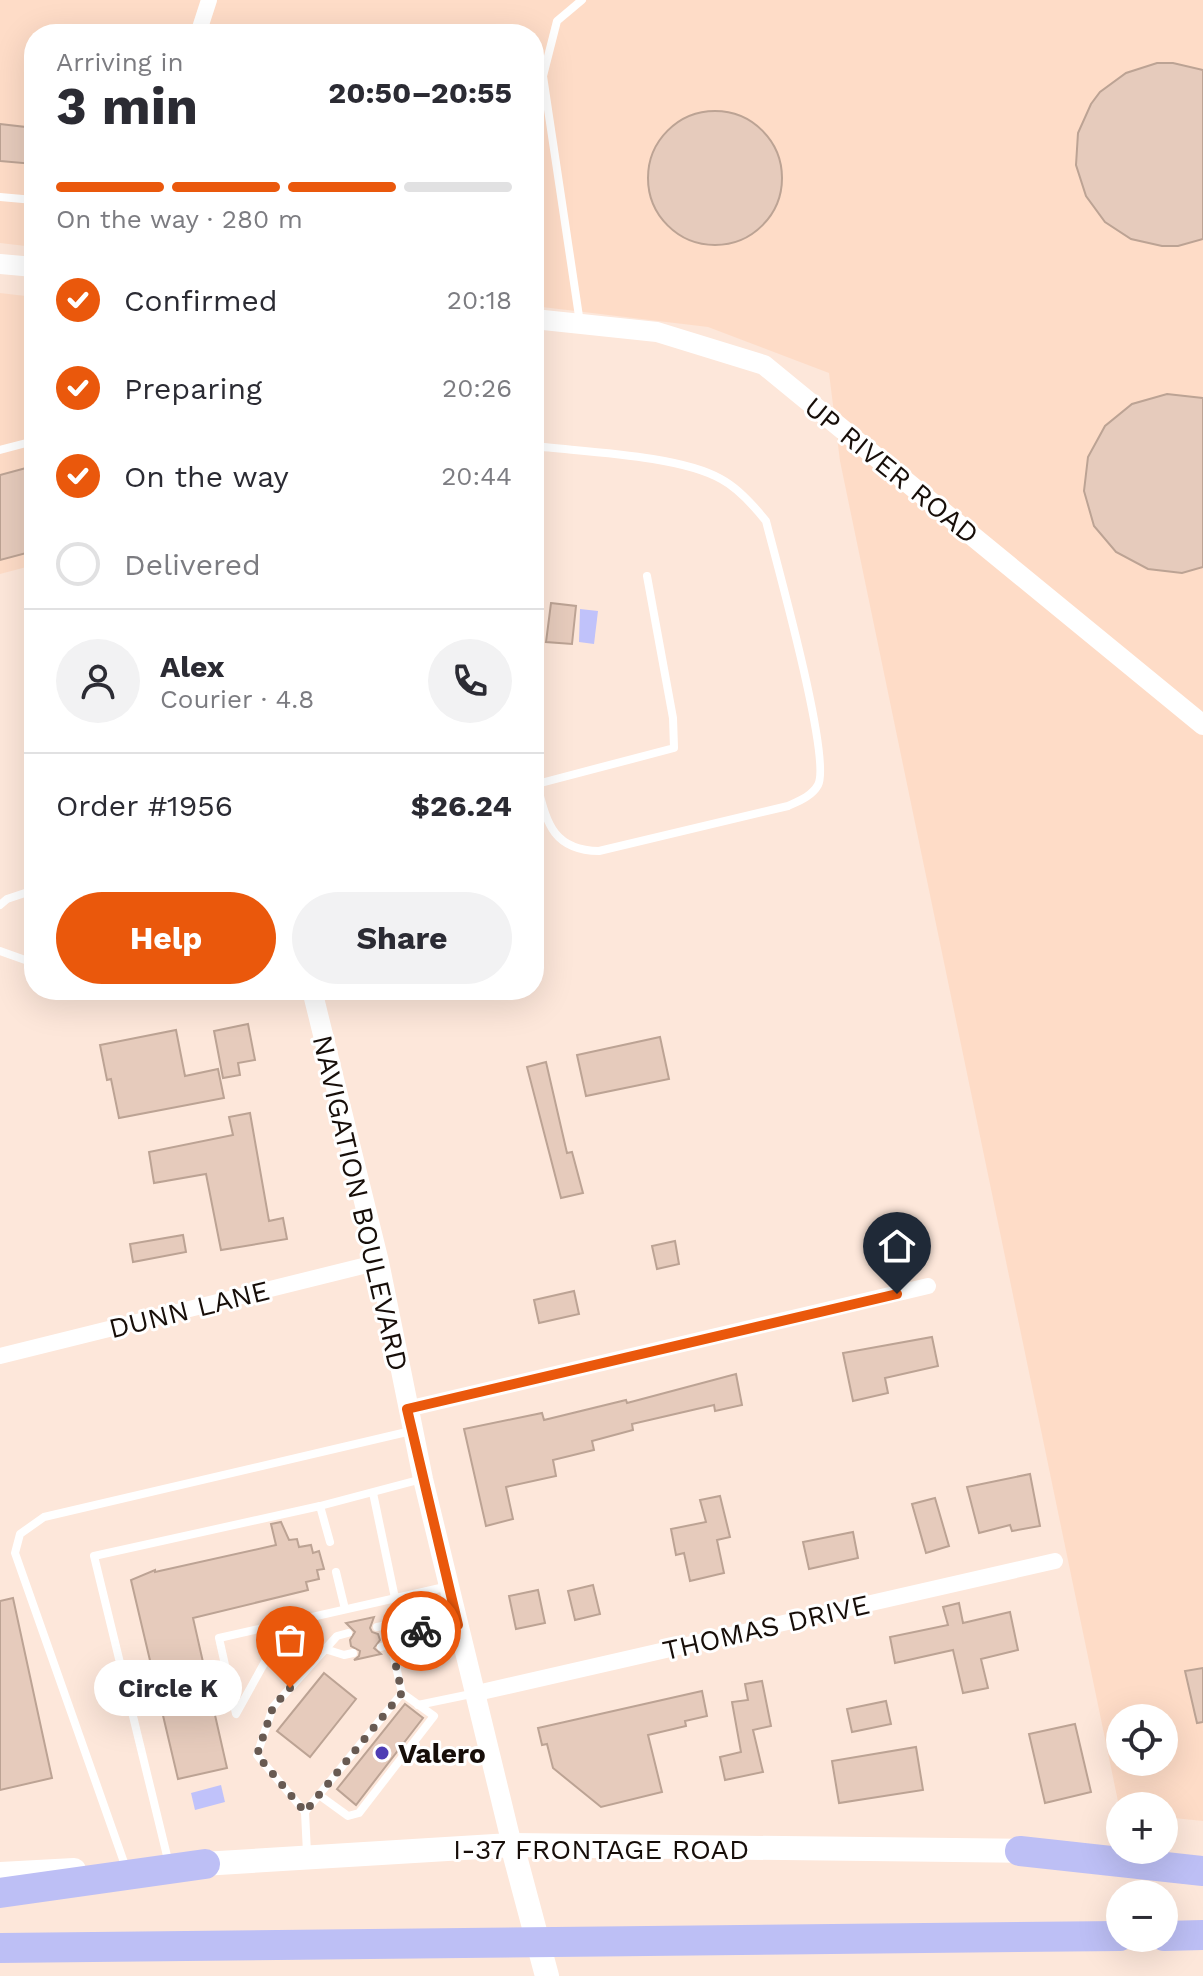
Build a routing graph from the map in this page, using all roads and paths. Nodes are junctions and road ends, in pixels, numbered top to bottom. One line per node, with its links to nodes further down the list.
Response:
1 (209, 0): 3 (street)
2 (582, 0): 4 (lane)
3 (201, 24)
4 (544, 72)
5 (544, 83): 11 (lane)
6 (0, 197): 7 (lane)
7 (24, 199)
8 (0, 264): 9 (street)
9 (24, 266)
10 (544, 320): 11 (street, UP RIVER ROAD)
11 (580, 324): 16 (street, UP RIVER ROAD)
12 (24, 444): 14 (lane)
13 (544, 447): 18 (lane)
14 (0, 450)
15 (647, 576): 17 (lane)
16 (1203, 725)
17 (544, 782)
18 (544, 807)
19 (24, 893): 20 (lane)
20 (0, 905)
21 (0, 951): 22 (lane)
22 (24, 960)
23 (314, 1000): 24 (street, NAVIGATION BOULEVARD)
24 (379, 1262): 26 (street, DUNN LANE); 27 (street, NAVIGATION BOULEVARD)
25 (928, 1286): 27 (street)
26 (0, 1356)
27 (407, 1409): 28 (street, NAVIGATION BOULEVARD)
28 (412, 1430): 29 (street, NAVIGATION BOULEVARD); 64 (lane)
29 (423, 1479): 30 (lane); 35 (street, NAVIGATION BOULEVARD)
30 (373, 1493): 31 (lane); 36 (lane)
31 (320, 1506): 32 (lane); 63 (lane)
32 (330, 1542)
33 (1055, 1561): 48 (street, THOMAS DRIVE)
34 (336, 1572): 37 (lane)
35 (449, 1586): 36 (lane); 39 (street, NAVIGATION BOULEVARD)
36 (395, 1598): 37 (lane)
37 (345, 1609): 38 (lane)
38 (287, 1622): 38 (lane)
39 (458, 1625): 42 (lane); 48 (street, NAVIGATION BOULEVARD)
40 (377, 1627): 42 (lane)
41 (348, 1633): 45 (lane)
42 (404, 1635): 43 (lane)
43 (391, 1644): 44 (lane); 47 (lane)
44 (381, 1647)
45 (325, 1649): 46 (lane); 57 (lane)
46 (353, 1653)
47 (402, 1693): 49 (lane); 50 (lane)
48 (477, 1693): 49 (lane); 58 (street, NAVIGATION BOULEVARD)
49 (418, 1705): 56 (lane)
50 (383, 1716): 51 (lane); 52 (lane)
51 (391, 1722)
52 (369, 1733): 53 (lane); 54 (lane)
53 (377, 1740)
54 (343, 1766): 55 (lane); 56 (lane)
55 (351, 1772)
56 (319, 1795): 57 (lane)
57 (305, 1812): 60 (lane)
58 (512, 1845): 59 (main road, I-37 FRONTAGE ROAD); 60 (main road, I-37 FRONTAGE ROAD); 72 (main road, NAVIGATION BOULEVARD)
59 (1020, 1851): 61 (main road, I-37 FRONTAGE ROAD); 65 (highway)
60 (307, 1858): 62 (main road, I-37 FRONTAGE ROAD)
61 (1203, 1860)
62 (205, 1864): 63 (main road, I-37 FRONTAGE ROAD); 67 (highway)
63 (169, 1866): 64 (main road, I-37 FRONTAGE ROAD)
64 (126, 1868): 66 (main road, I-37 FRONTAGE ROAD)
65 (1203, 1871)
66 (0, 1874)
67 (0, 1893)
68 (1203, 1935): 70 (highway)
69 (1106, 1936): 71 (highway)
70 (1178, 1936)
71 (0, 1948)
72 (547, 1976)

